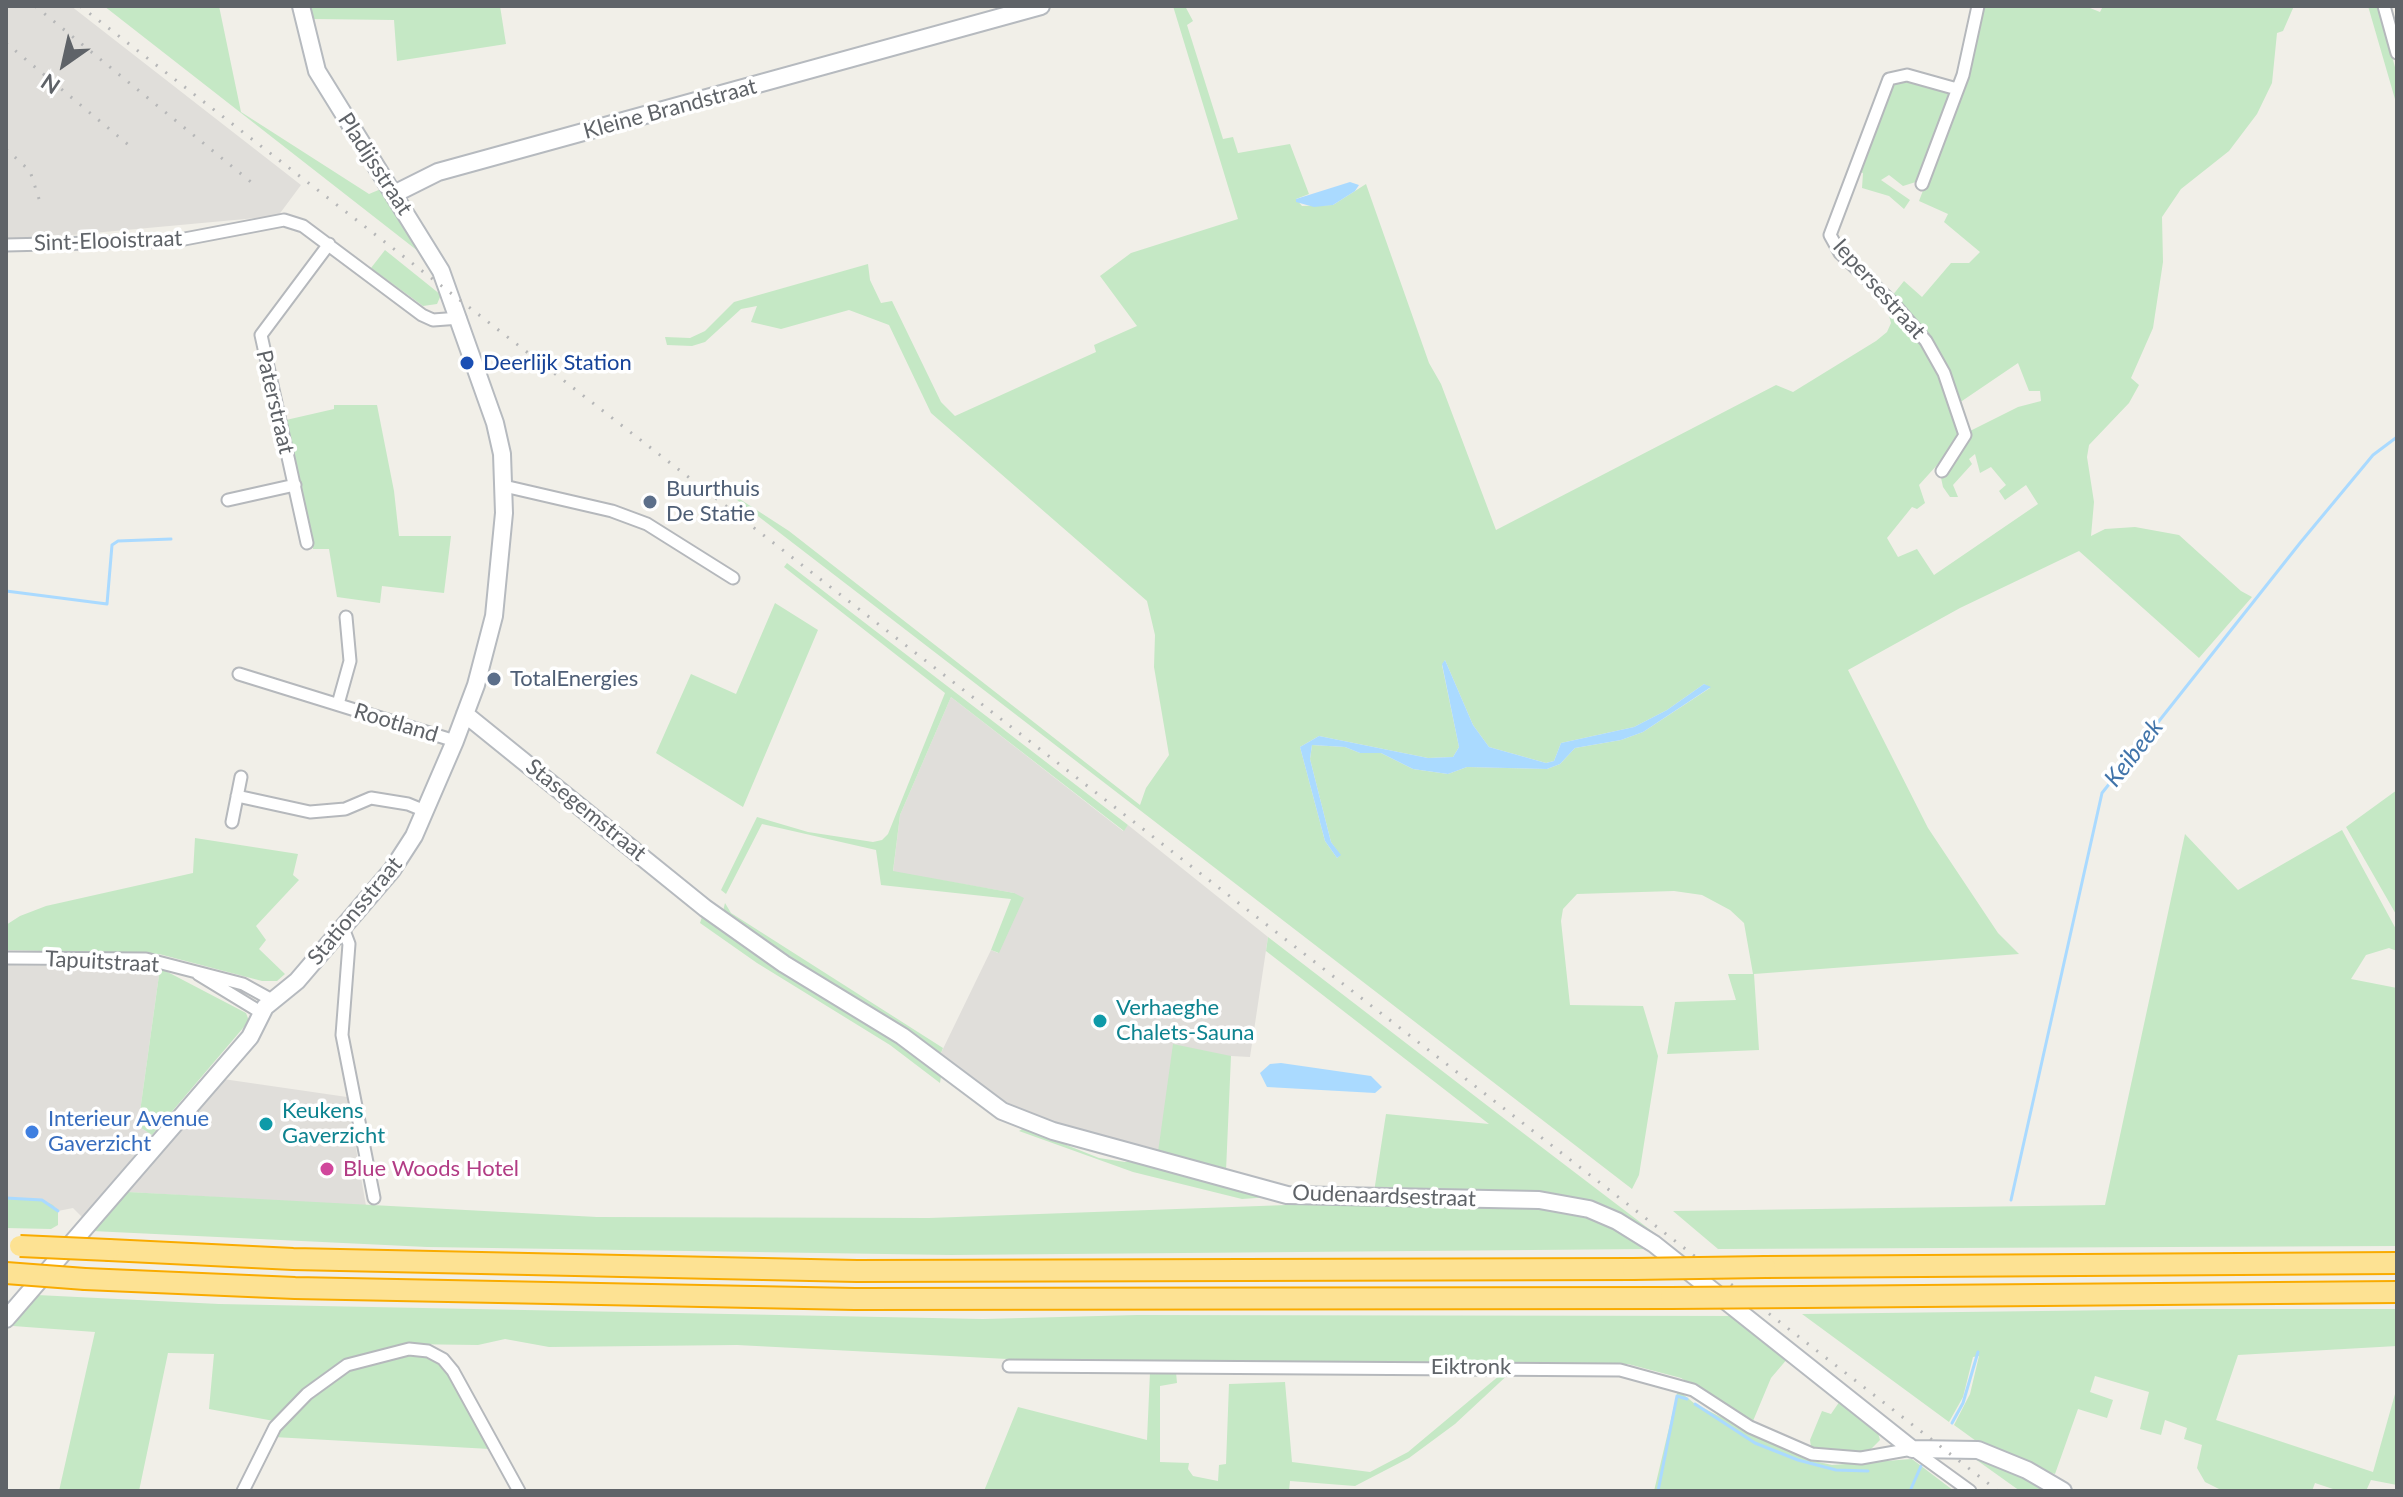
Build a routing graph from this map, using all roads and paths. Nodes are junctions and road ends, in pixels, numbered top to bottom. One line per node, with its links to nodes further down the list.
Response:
1 (301, 6): 8 (street, Pladijsstraat)
2 (1041, 6): 8 (street, Kleine Brandstraat)
3 (1978, 6): 6 (street)
4 (2384, 6): 5 (street)
5 (2397, 53)
6 (1957, 89): 7 (street); 12 (street, Iepersestraat)
7 (1922, 184)
8 (394, 194): 11 (street, Pladijsstraat)
9 (329, 244): 10 (street, Sint-Elooistraat); 11 (street); 13 (street, Paterstraat)
10 (6, 245)
11 (460, 318): 14 (street, Stationsstraat)
12 (1942, 471)
13 (295, 485): 15 (street, Paterstraat); 16 (street, Paterstraat)
14 (504, 486): 17 (street); 21 (street, Stationsstraat)
15 (228, 500)
16 (307, 543)
17 (733, 578)
18 (346, 617): 20 (street, Rootland)
19 (239, 674): 20 (street, Rootland)
20 (338, 704): 22 (street, Rootland)
21 (465, 714): 22 (street, Stationsstraat); 27 (street, Stasegemstraat)
22 (455, 741): 25 (street, Stationsstraat)
23 (241, 777): 24 (street)
24 (237, 796): 25 (street); 26 (street)
25 (425, 811): 28 (street, Stationsstraat)
26 (232, 822)
27 (705, 908): 38 (street, Oudenaardsestraat)
28 (343, 928): 30 (street, Stationsstraat); 31 (street)
29 (6, 958): 30 (street, Tapuitstraat)
30 (267, 1006): 36 (street, Stationsstraat)
31 (374, 1198)
32 (13, 1246): 33 (highway, bridge)
33 (2397, 1263)
34 (6, 1273): 35 (highway, bridge)
35 (2397, 1292)
36 (6, 1319)
37 (1009, 1366): 38 (street, Eiktronk)
38 (1912, 1449): 41 (street); 42 (street)
39 (243, 1491): 40 (street)
40 (519, 1491)
41 (1970, 1491)
42 (2063, 1491)

